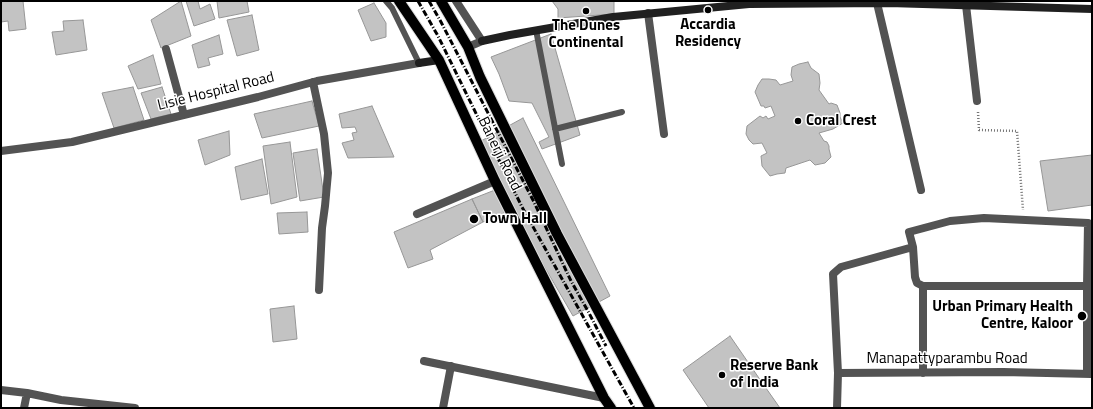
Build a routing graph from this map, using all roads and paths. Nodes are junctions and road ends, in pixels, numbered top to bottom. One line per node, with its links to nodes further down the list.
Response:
1 (386, 1): 15 (lane)
2 (399, 1): 14 (main road, Banerji Road)
3 (441, 1): 12 (main road, Banerji Road)
4 (456, 1): 11 (street)
5 (855, 2): 6 (street); 9 (street)
6 (877, 3): 7 (street); 25 (street)
7 (966, 5): 8 (street); 17 (street)
8 (1092, 9)
9 (648, 13): 10 (street); 21 (street)
10 (536, 30): 11 (street); 20 (lane)
11 (482, 41): 12 (street)
12 (468, 47): 45 (main road, Banerji Road)
13 (166, 49): 19 (street)
14 (439, 60): 15 (street, Lisie Hospital Road); 24 (main road, Banerji Road)
15 (419, 63): 16 (street, Lisie Hospital Road)
16 (313, 82): 19 (street, Lisie Hospital Road); 32 (street)
17 (977, 101): 27 (path)
18 (622, 112): 20 (lane)
19 (184, 115): 22 (street, Lisie Hospital Road)
20 (555, 129): 23 (lane)
21 (664, 134)
22 (1, 151)
23 (562, 164)
24 (495, 181): 26 (street); 40 (main road, Banerji Road)
25 (921, 190)
26 (417, 214)
27 (1024, 220): 28 (street); 29 (street)
28 (1090, 224): 31 (street)
29 (913, 246): 30 (street); 36 (street)
30 (922, 286): 31 (street); 35 (street)
31 (1087, 286): 37 (street)
32 (319, 290)
33 (424, 361): 34 (street)
34 (451, 366): 40 (street); 43 (street)
35 (923, 372): 36 (street, Manapattyparambu Road); 37 (street, Manapattyparambu Road)
36 (838, 373): 46 (street)
37 (1089, 374)
38 (1, 390): 39 (street)
39 (27, 394): 41 (street); 42 (street)
40 (604, 398): 44 (main road, Banerji Road)
41 (24, 408)
42 (135, 408)
43 (443, 408)
44 (611, 408)
45 (650, 408)
46 (837, 408)

